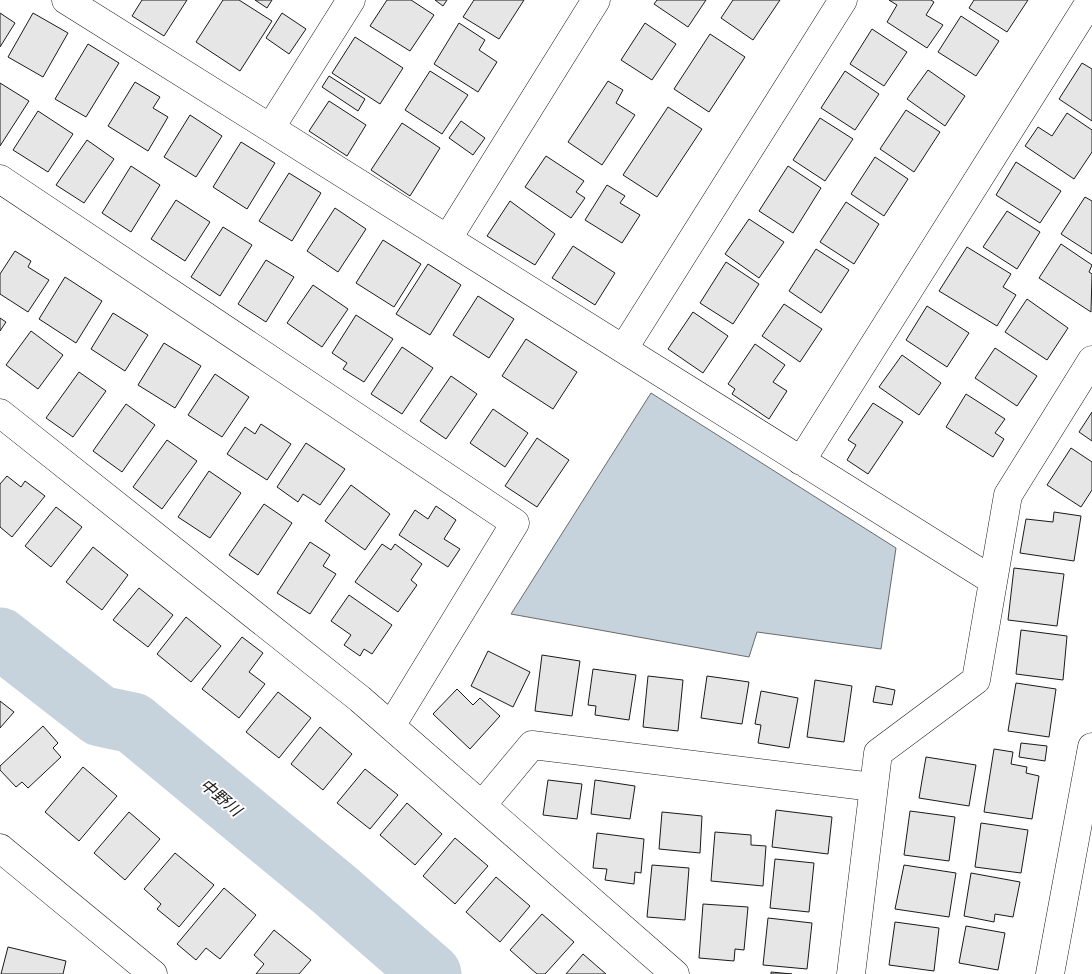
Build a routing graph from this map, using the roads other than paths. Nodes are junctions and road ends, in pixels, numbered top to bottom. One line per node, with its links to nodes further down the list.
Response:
1 (351, 0): 6 (street)
2 (596, 0): 8 (street)
3 (843, 0): 9 (street)
4 (1091, 0): 12 (street)
5 (84, 5): 6 (street)
6 (271, 127): 8 (street)
7 (0, 179): 14 (street)
8 (448, 238): 9 (street)
9 (624, 348): 12 (street)
10 (1092, 360): 13 (street)
11 (0, 412): 14 (street)
12 (801, 461): 13 (street)
13 (992, 580): 16 (street)
14 (391, 726): 17 (street)
15 (1092, 747): 22 (street)
16 (873, 787): 17 (street); 21 (street)
17 (482, 805): 20 (street)
18 (0, 848): 19 (street)
19 (153, 974)
20 (675, 974)
21 (851, 974)
22 (1050, 974)

